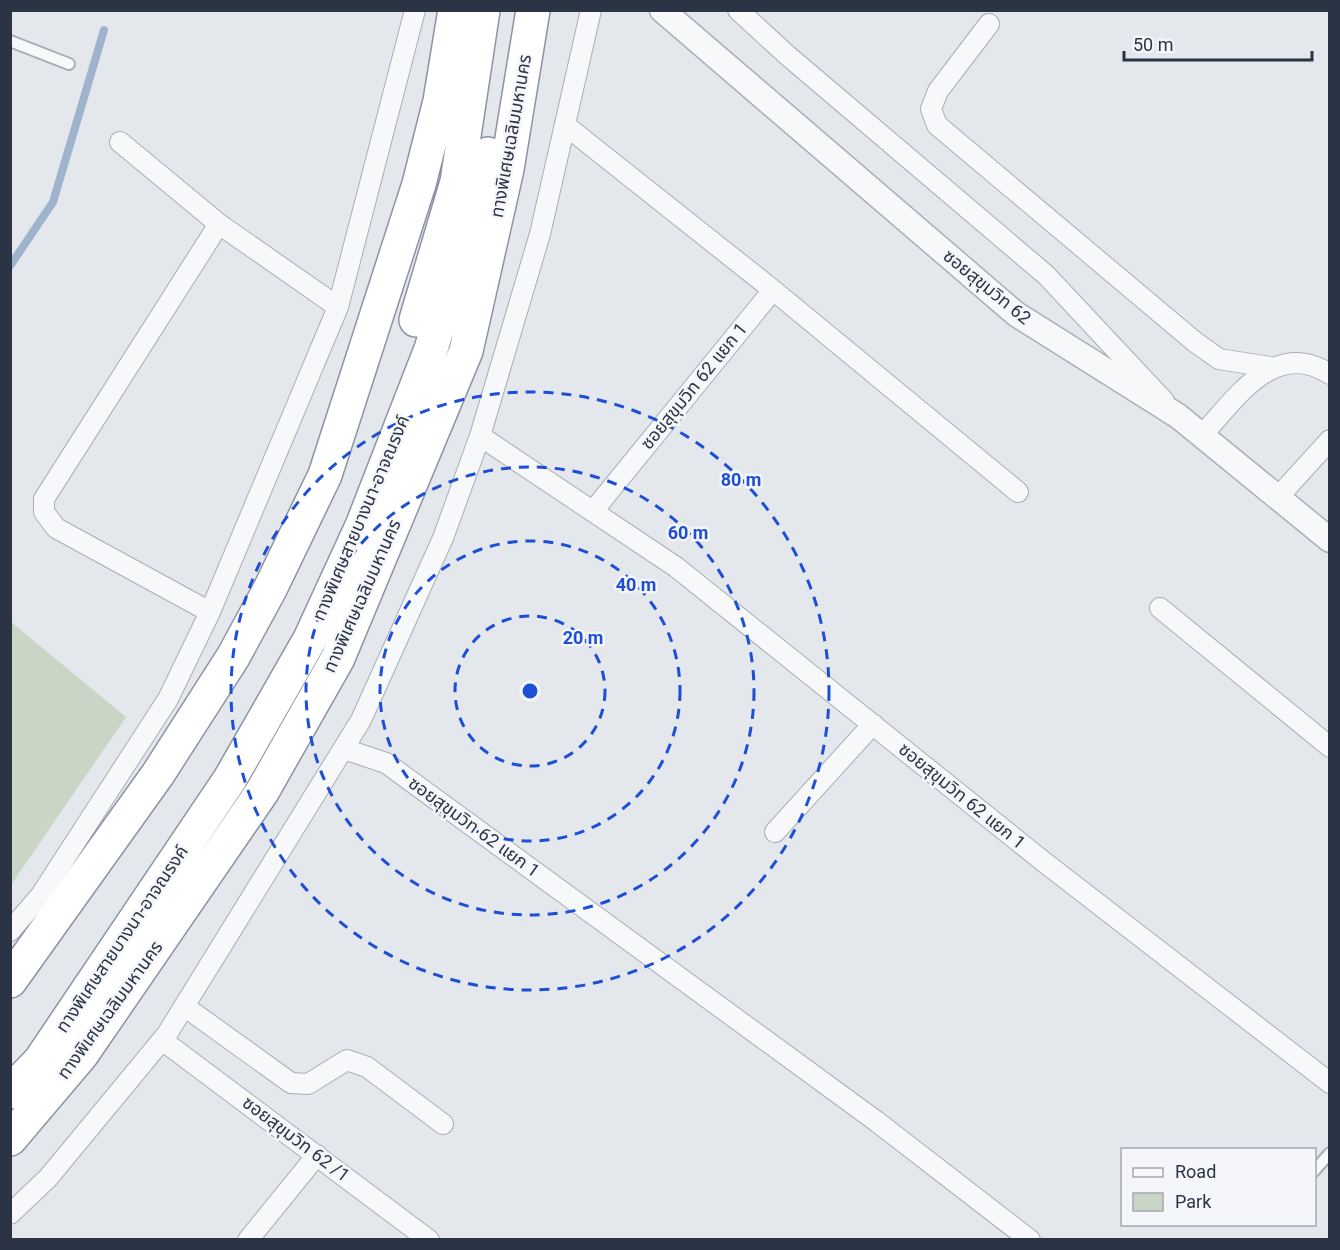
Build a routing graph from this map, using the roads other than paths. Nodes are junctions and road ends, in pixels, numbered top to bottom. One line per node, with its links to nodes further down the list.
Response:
1 (415, 10): 16 (street)
2 (455, 10): 34 (highway)
3 (483, 10): 37 (highway)
4 (513, 10): 39 (highway, ทางพิเศษสายบางนา-อาจณรงค์)
5 (533, 10): 41 (highway, ทางพิเศษเฉลิมมหานคร)
6 (591, 10): 12 (street)
7 (662, 10): 19 (street, ซอยสุขุมวิท 62)
8 (738, 10): 19 (street)
9 (987, 18): 17 (street)
10 (10, 41): 11 (lane)
11 (69, 64)
12 (565, 125): 15 (street); 21 (street)
13 (120, 142): 14 (street)
14 (219, 224): 16 (street); 28 (street)
15 (773, 290): 23 (street); 25 (street, ซอยสุขุมวิท 62 แยก 1)
16 (338, 307): 28 (street)
17 (1270, 368): 18 (street); 20 (street)
18 (1329, 374)
19 (1178, 416): 20 (street, ซอยสุขุมวิท 62)
20 (1202, 435): 24 (street, ซอยสุขุมวิท 62)
21 (480, 436): 25 (street, ซอยสุขุมวิท 62 แยก 1); 31 (street)
22 (1329, 440): 24 (street)
23 (1018, 492)
24 (1278, 496): 26 (street, ซอยสุขุมวิท 62)
25 (593, 511): 29 (street, ซอยสุขุมวิท 62 แยก 1)
26 (1329, 540)
27 (1160, 608): 30 (street)
28 (210, 612): 33 (street)
29 (873, 724): 32 (street); 38 (street, ซอยสุขุมวิท 62 แยก 1)
30 (1329, 747)
31 (344, 749): 35 (street); 48 (street, ซอยสุขุมวิท 62 แยก 1)
32 (775, 832)
33 (10, 932)
34 (10, 981)
35 (184, 1006): 36 (street); 40 (street)
36 (162, 1040): 43 (street, ซอยสุขุมวิท 62 /1); 45 (street)
37 (10, 1064)
38 (1329, 1083)
39 (10, 1092)
40 (444, 1124)
41 (10, 1139)
42 (1329, 1153): 44 (lane)
43 (316, 1155): 46 (street); 47 (street, ซอยสุขุมวิท 62 /1)
44 (1316, 1169)
45 (10, 1214)
46 (248, 1239)
47 (429, 1239)
48 (1030, 1239)

